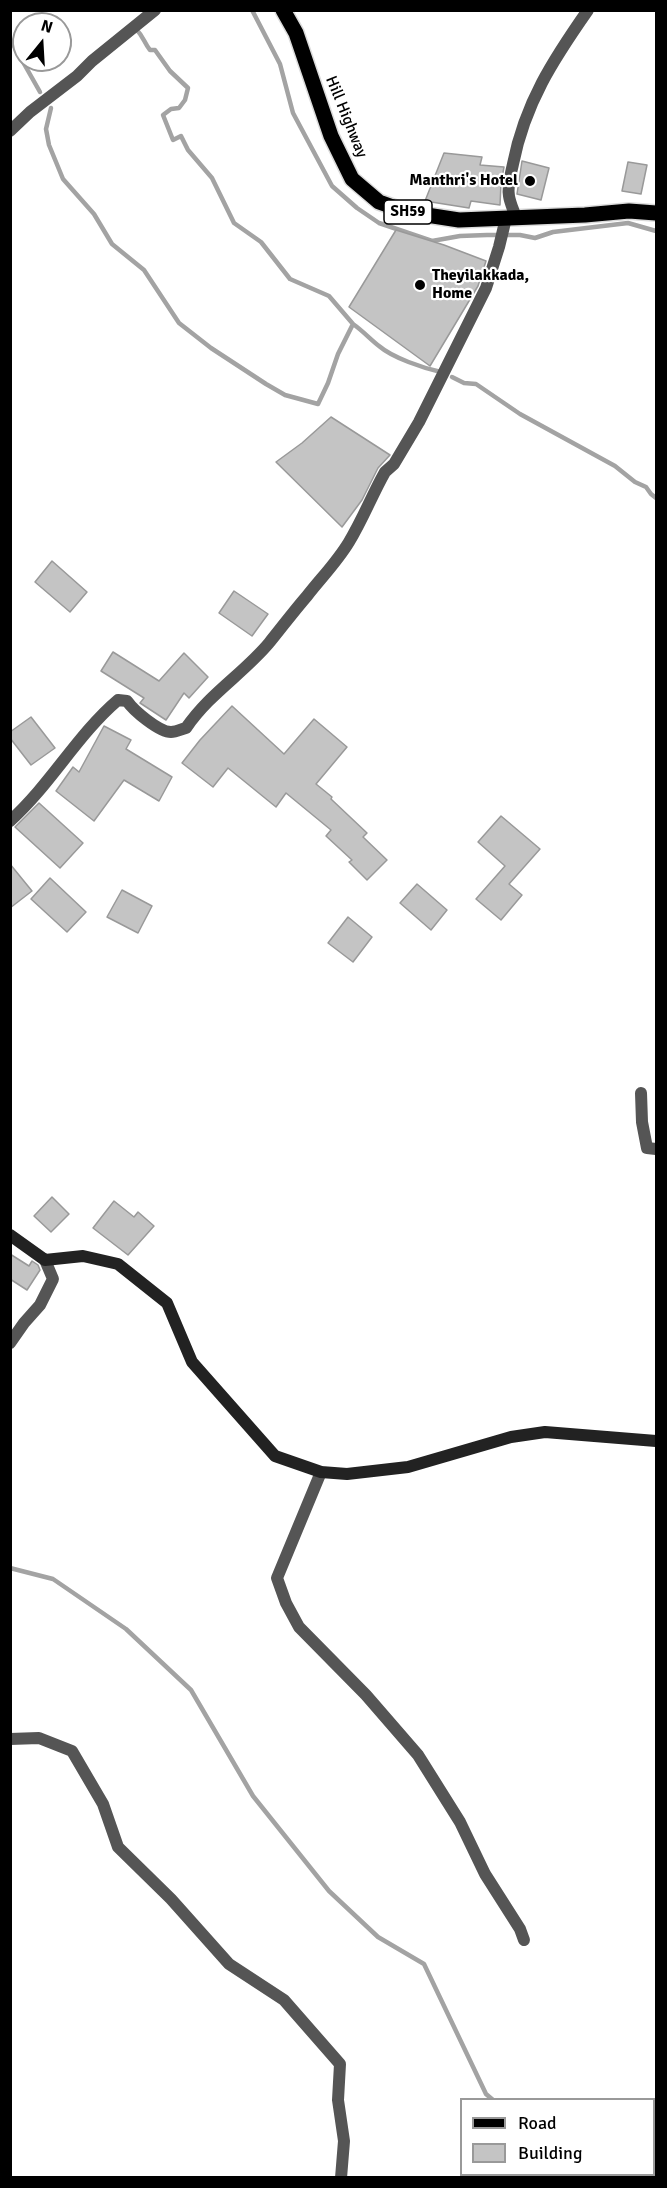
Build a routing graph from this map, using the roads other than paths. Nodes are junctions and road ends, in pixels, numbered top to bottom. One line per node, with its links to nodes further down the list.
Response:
1 (155, 10): 4 (street)
2 (283, 10): 6 (main road, Hill Highway / SH59)
3 (586, 11): 6 (street)
4 (10, 131)
5 (657, 213): 6 (main road, Hill Highway / SH59)
6 (511, 218): 7 (street)
7 (10, 820)
8 (641, 1093): 9 (street)
9 (657, 1149)
10 (10, 1235): 11 (main road)
11 (45, 1260): 12 (street); 14 (main road)
12 (10, 1343)
13 (657, 1441): 14 (main road)
14 (321, 1472): 16 (street)
15 (10, 1739): 17 (street)
16 (524, 1940)
17 (341, 2178)

